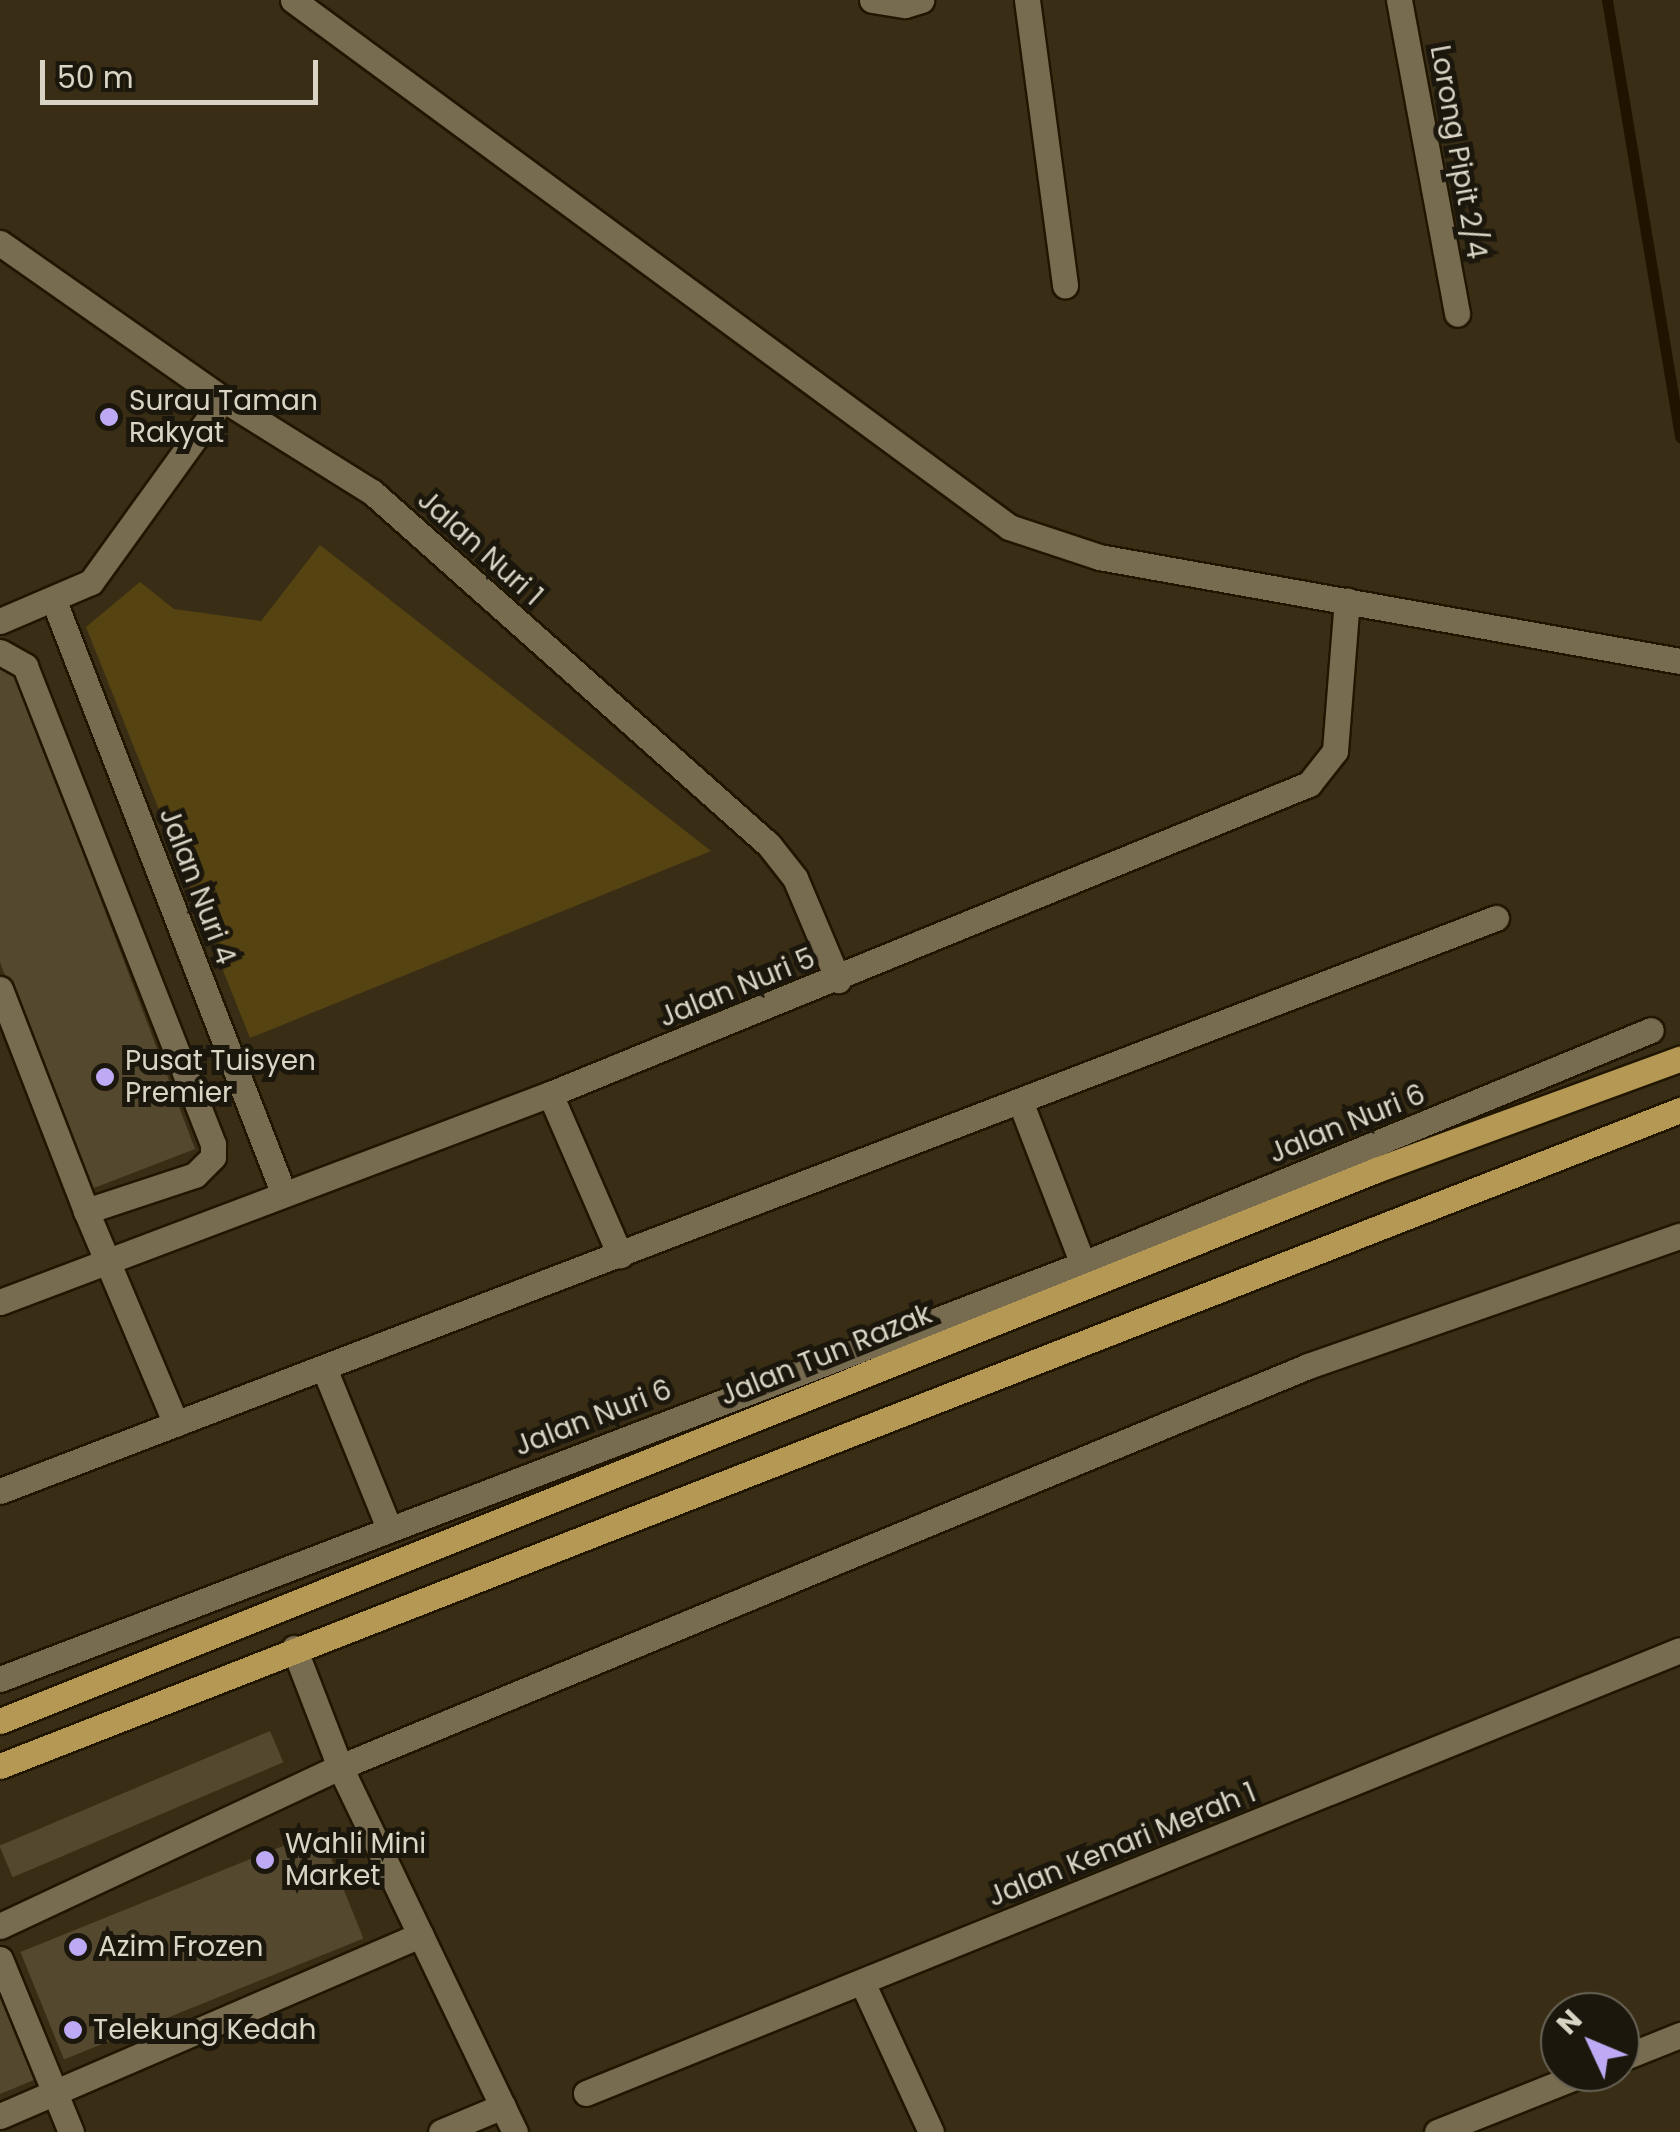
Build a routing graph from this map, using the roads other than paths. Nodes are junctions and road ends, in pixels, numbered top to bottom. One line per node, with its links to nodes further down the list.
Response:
1 (292, 0): 10 (street)
2 (872, 0): 3 (street)
3 (920, 0)
4 (1027, 0): 7 (street)
5 (1399, 0): 8 (street, Lorong Pipit 2/4)
6 (0, 243): 9 (street, Jalan Nuri 1)
7 (1064, 285)
8 (1457, 314)
9 (224, 399): 11 (street); 16 (street, Jalan Nuri 1)
10 (1347, 600): 14 (street); 16 (street, Jalan Nuri 5)
11 (54, 601): 12 (street); 25 (street, Jalan Nuri 4)
12 (0, 621)
13 (0, 652): 26 (street)
14 (1680, 662)
15 (1496, 918): 23 (street)
16 (838, 980): 22 (street, Jalan Nuri 5)
17 (0, 989): 26 (street)
18 (1651, 1030): 19 (street, Jalan Nuri 6)
19 (1602, 1052): 21 (street); 30 (street, Jalan Nuri 6)
20 (1680, 1059): 21 (main road, Jalan Tun Razak)
21 (1616, 1083): 39 (main road, Jalan Tun Razak)
22 (550, 1094): 25 (street, Jalan Nuri 5); 28 (street)
23 (1020, 1101): 28 (street); 30 (street)
24 (1680, 1110): 36 (main road)
25 (283, 1192): 29 (street, Jalan Nuri 5)
26 (86, 1212): 29 (street)
27 (1680, 1236): 41 (street)
28 (620, 1255): 32 (street)
29 (104, 1260): 31 (street, Jalan Nuri 5); 33 (street)
30 (1083, 1264): 35 (street, Jalan Nuri 6)
31 (0, 1302)
32 (324, 1368): 33 (street); 35 (street)
33 (176, 1424): 34 (street)
34 (0, 1491)
35 (389, 1528): 38 (street, Jalan Nuri 6)
36 (294, 1648): 40 (main road); 41 (street)
37 (1680, 1650): 45 (street, Jalan Kenari Merah 1)
38 (0, 1678)
39 (0, 1721)
40 (0, 1766)
41 (340, 1767): 42 (street); 43 (street)
42 (0, 1926)
43 (421, 1935): 49 (street); 51 (street)
44 (0, 1959): 49 (street)
45 (862, 1982): 50 (street, Jalan Kenari Merah 1); 56 (street)
46 (1680, 2035): 47 (street)
47 (1640, 2051)
48 (1540, 2091): 57 (street)
49 (54, 2092): 52 (street); 53 (street)
50 (586, 2093)
51 (502, 2106): 54 (street); 55 (street)
52 (0, 2116)
53 (71, 2132)
54 (441, 2132)
55 (514, 2132)
56 (930, 2132)
57 (1437, 2132)

